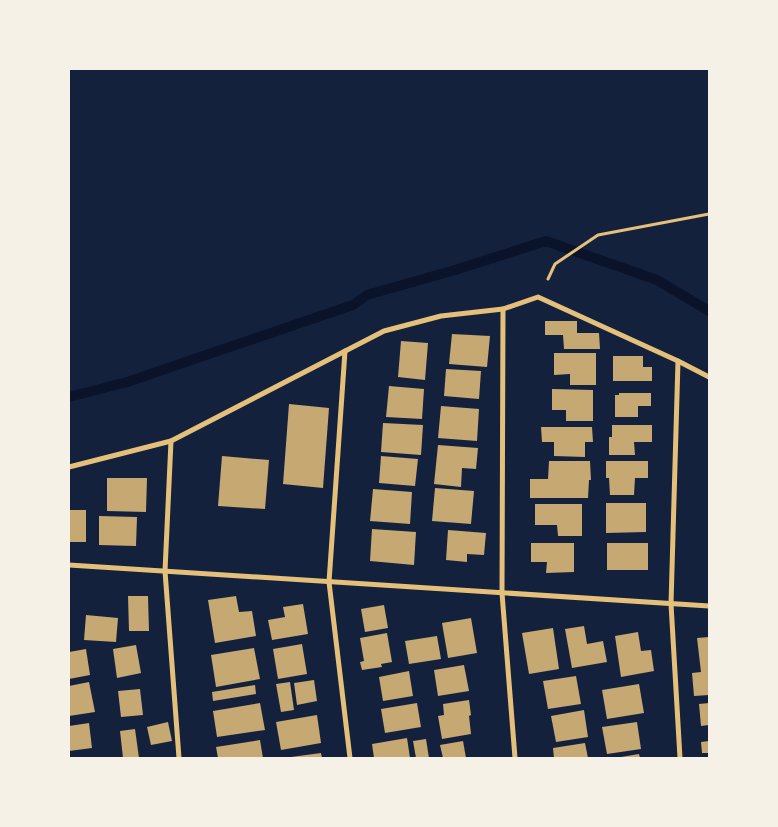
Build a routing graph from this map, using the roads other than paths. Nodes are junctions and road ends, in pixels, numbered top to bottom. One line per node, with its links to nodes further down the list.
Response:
1 (503, 309): 2 (street); 3 (street); 10 (street)
2 (345, 351): 5 (street); 9 (street)
3 (678, 361): 4 (street); 11 (street)
4 (709, 377)
5 (171, 441): 6 (street); 8 (street)
6 (69, 467)
7 (69, 565): 8 (street)
8 (165, 571): 9 (street); 13 (street)
9 (329, 582): 10 (street); 14 (street)
10 (502, 593): 11 (street); 15 (street)
11 (671, 604): 12 (street); 16 (street)
12 (709, 606)
13 (179, 758)
14 (350, 758)
15 (515, 758)
16 (680, 758)

